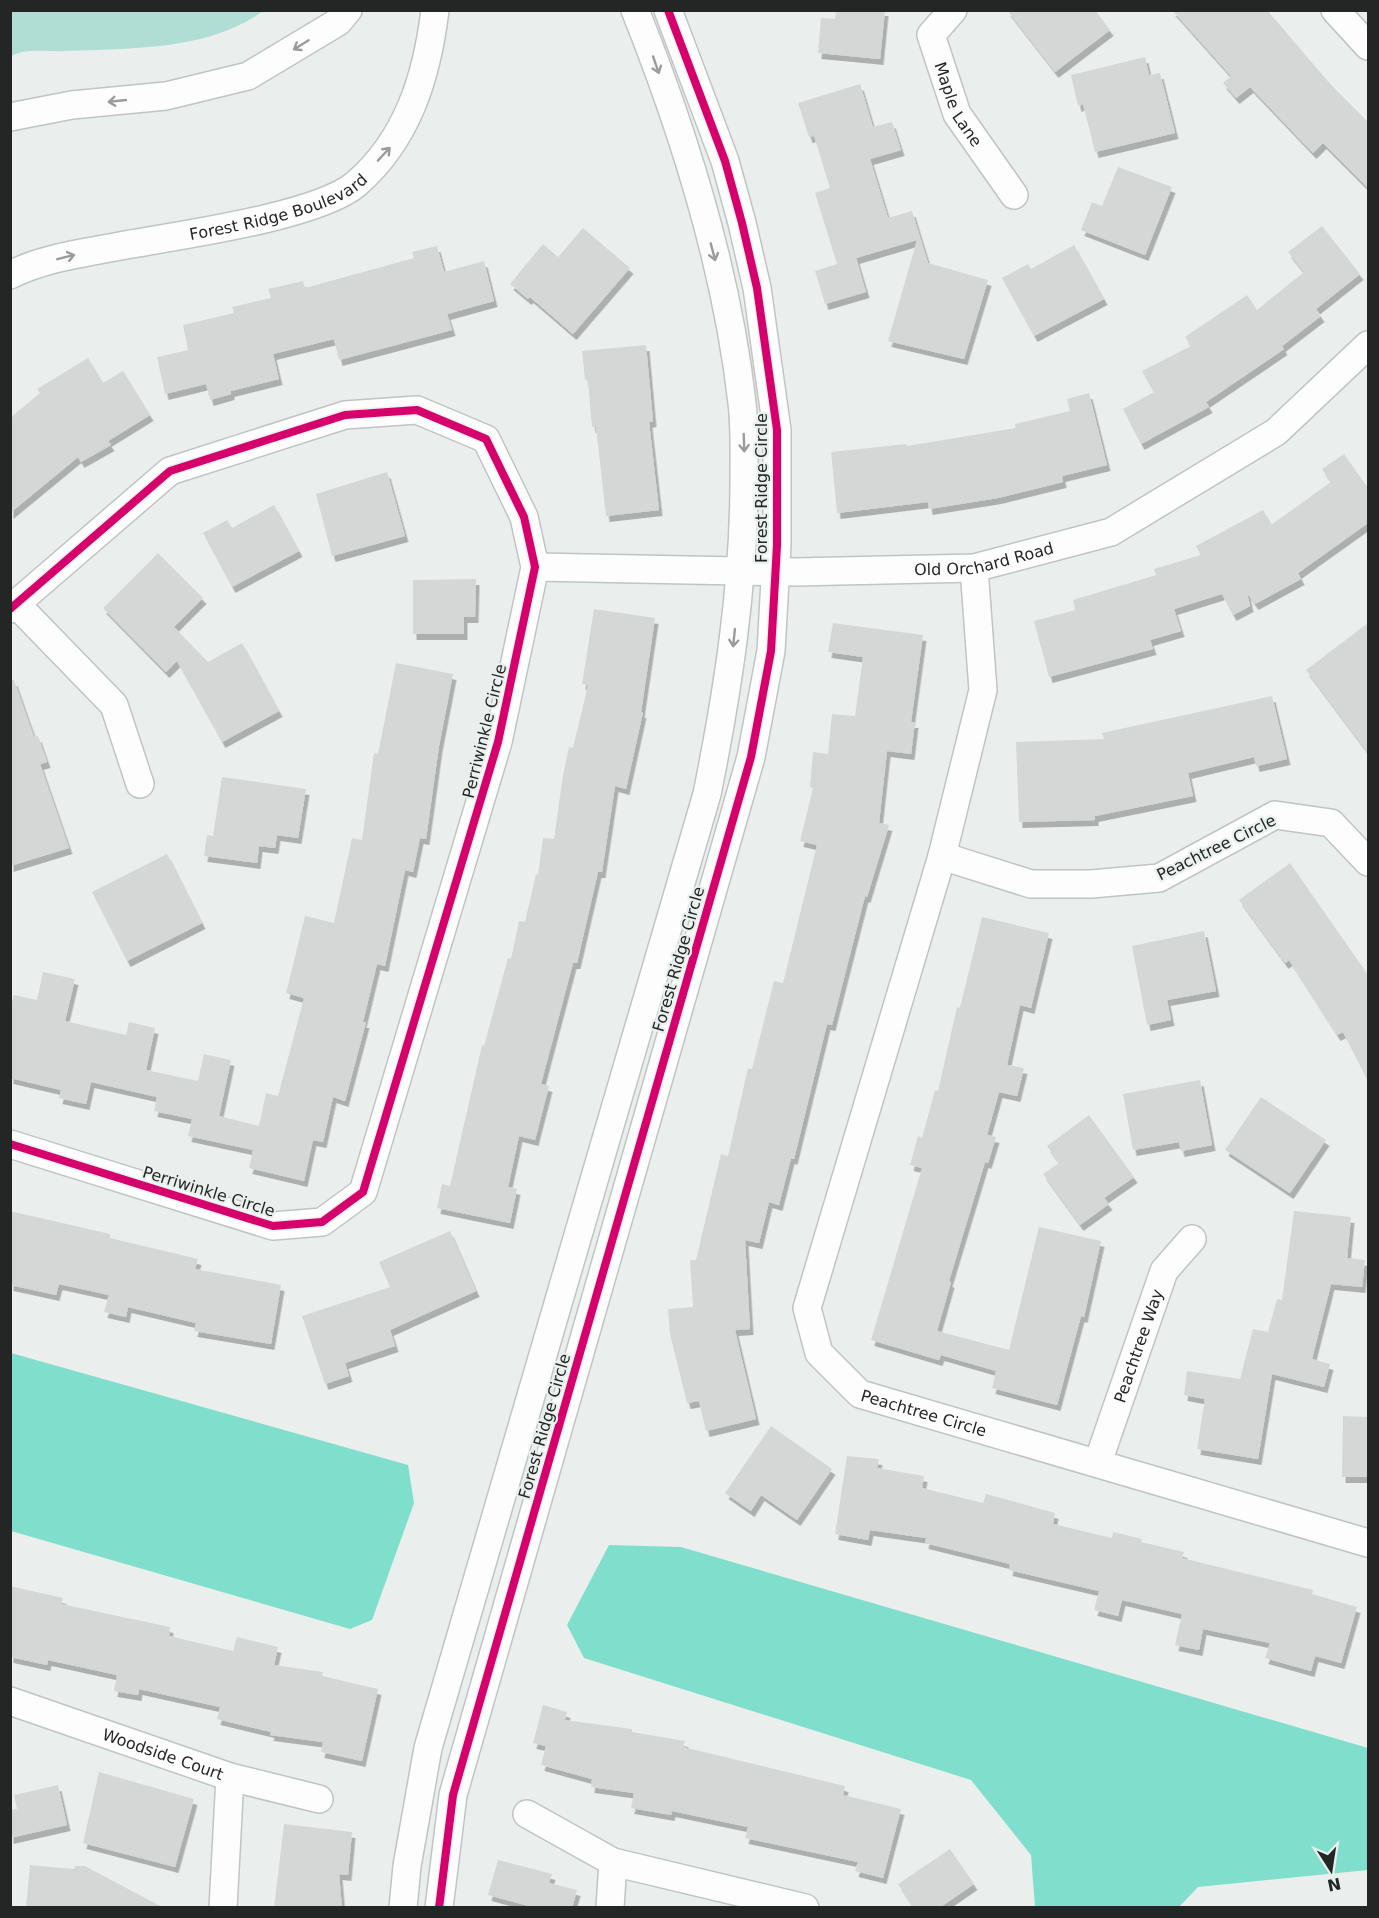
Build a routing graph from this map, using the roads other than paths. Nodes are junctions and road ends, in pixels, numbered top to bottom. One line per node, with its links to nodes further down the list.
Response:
1 (348, 10): 8 (street, one-way to 8)
2 (435, 10): 10 (street, Forest Ridge Boulevard, one-way to 2)
3 (635, 10): 14 (street, Forest Ridge Circle, one-way to 14)
4 (668, 10): 15 (street, Forest Ridge Circle)
5 (953, 10): 9 (street, Maple Lane)
6 (1335, 10): 7 (street)
7 (1368, 46)
8 (10, 117)
9 (1014, 195)
10 (10, 275)
11 (1368, 345): 13 (street, Old Orchard Road)
12 (536, 567): 14 (street, Old Orchard Road); 16 (street, Perriwinkle Circle); 20 (street, Perriwinkle Circle)
13 (974, 567): 15 (street, Old Orchard Road); 18 (street, Peachtree Circle)
14 (740, 570): 15 (street, Old Orchard Road); 30 (street, Forest Ridge Circle, one-way to 30)
15 (775, 571): 31 (street, Forest Ridge Circle)
16 (14, 607): 17 (street)
17 (140, 784)
18 (942, 856): 19 (street, Peachtree Circle); 22 (street, Peachtree Circle)
19 (1368, 862)
20 (10, 1144)
21 (1192, 1239): 22 (street, Peachtree Way)
22 (1098, 1462): 23 (street, Peachtree Circle)
23 (1368, 1543)
24 (10, 1701): 25 (street, Woodside Court)
25 (230, 1777): 26 (street, Woodside Court); 29 (street)
26 (319, 1799)
27 (527, 1814): 28 (street)
28 (613, 1862): 32 (street); 33 (street)
29 (223, 1908)
30 (404, 1908)
31 (439, 1908)
32 (610, 1908)
33 (805, 1908)

